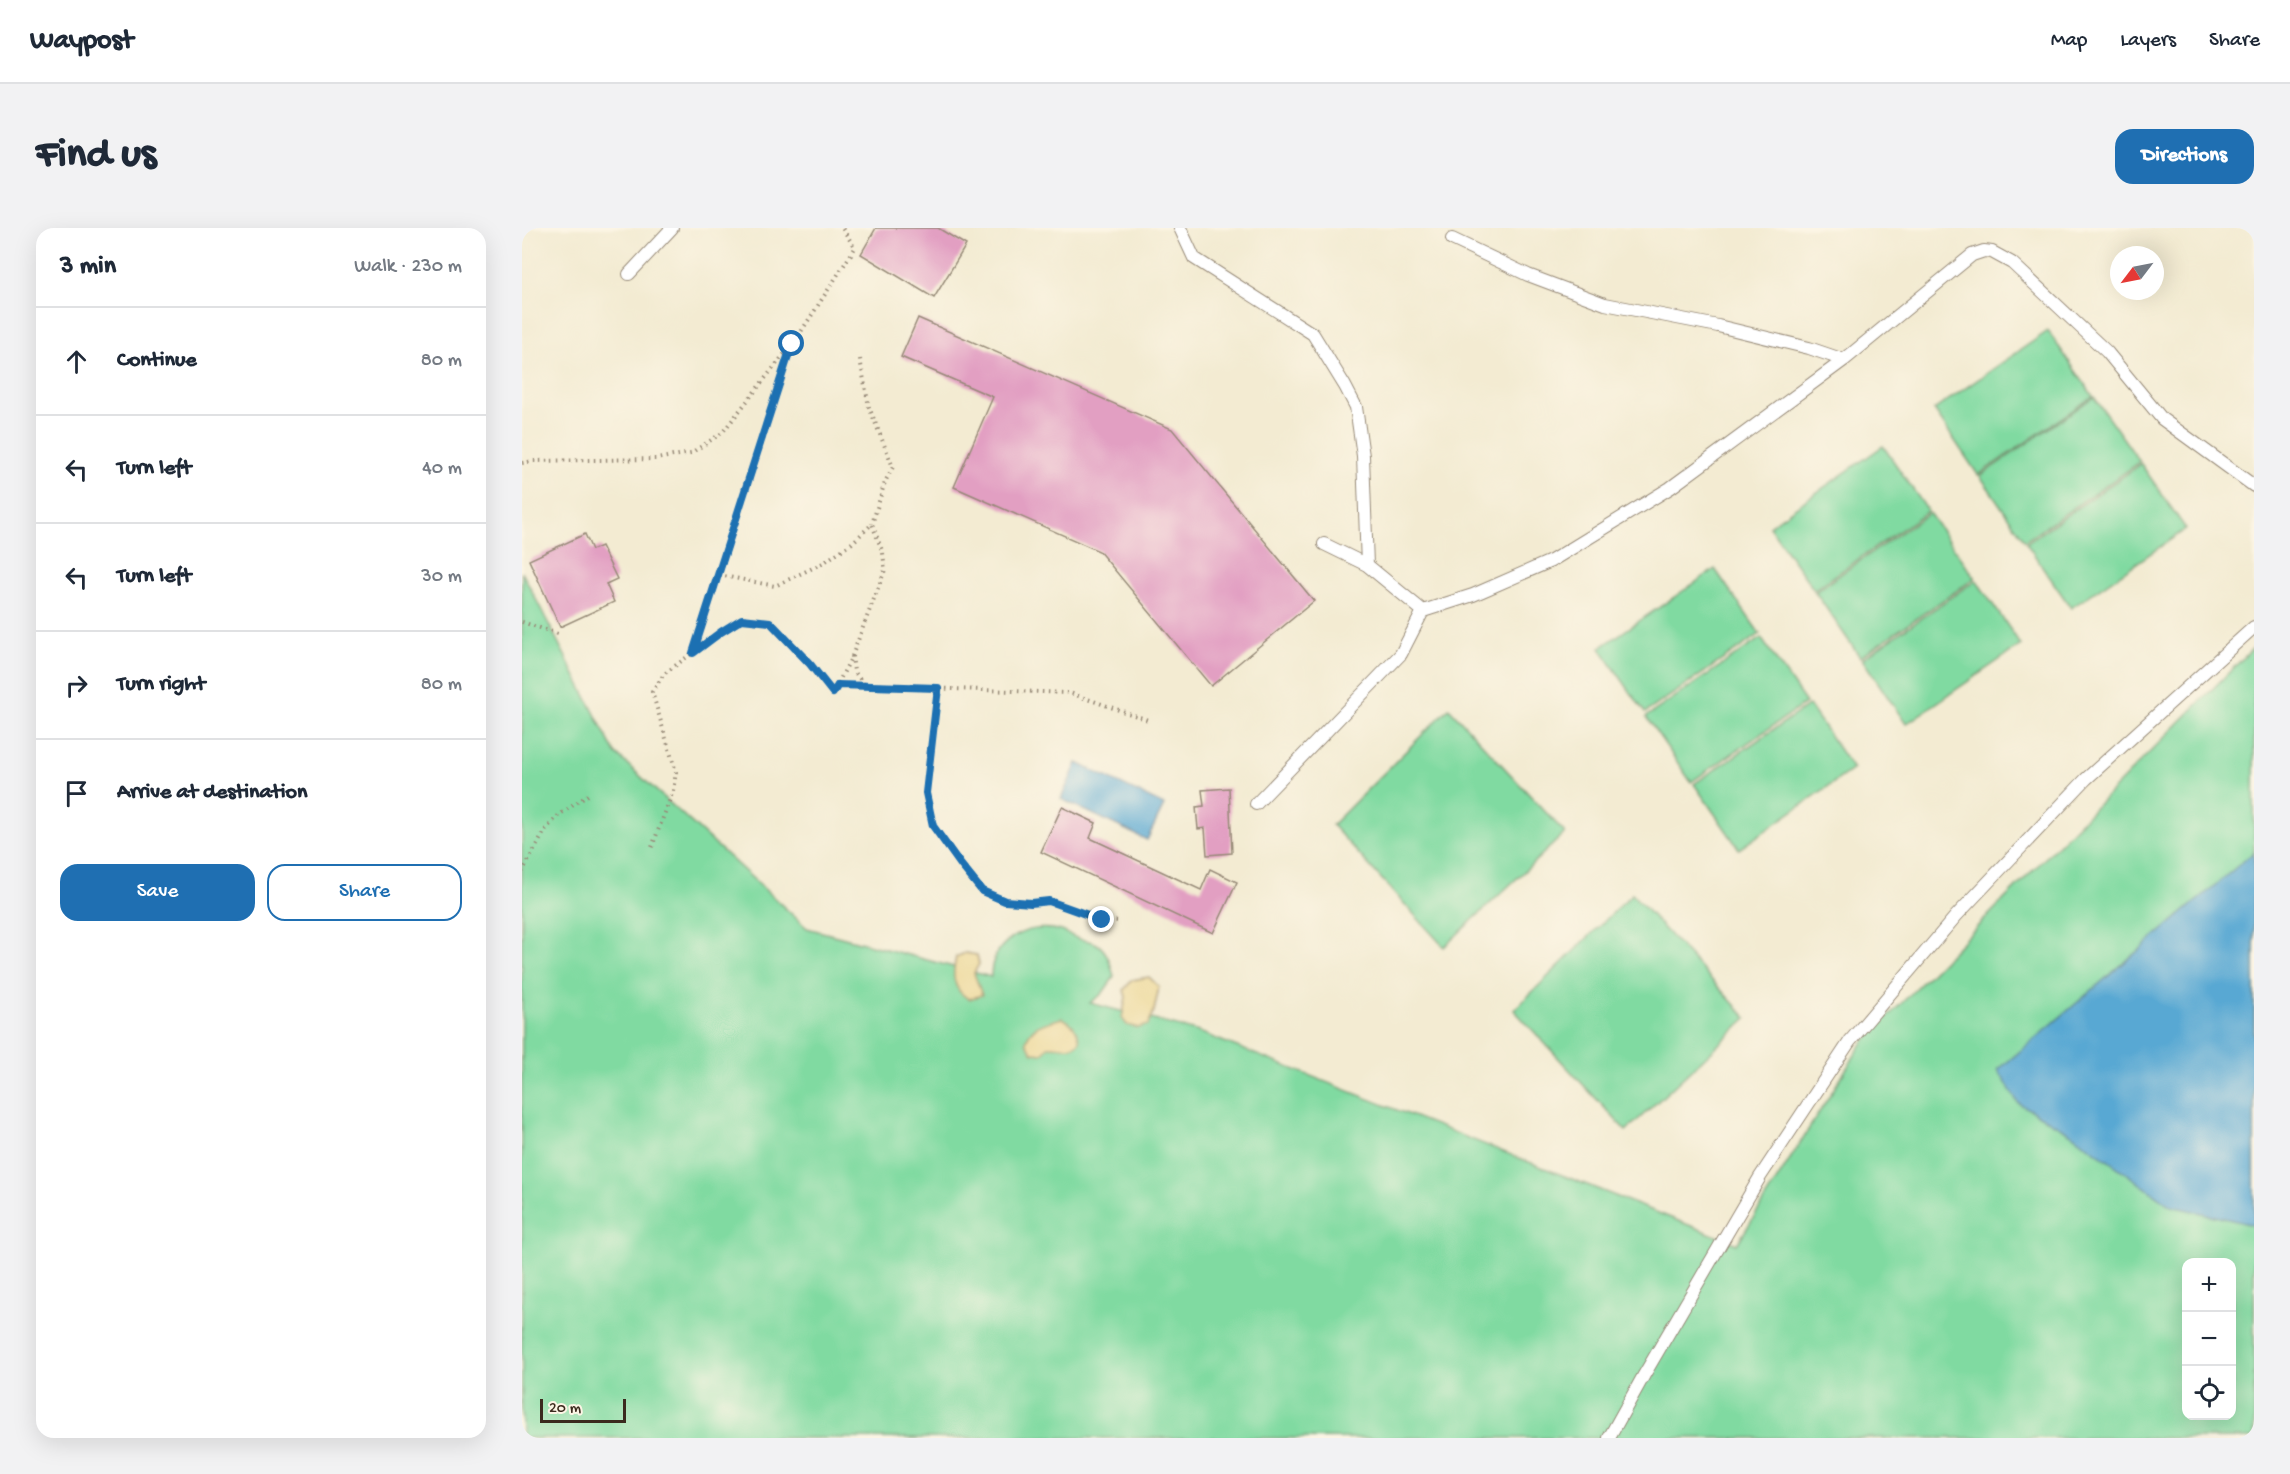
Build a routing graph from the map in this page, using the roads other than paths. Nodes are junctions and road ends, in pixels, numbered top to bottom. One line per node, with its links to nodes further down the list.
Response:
1 (672, 228): 4 (lane)
2 (1180, 228): 8 (lane)
3 (1452, 239): 5 (lane)
4 (629, 274)
5 (1844, 360): 6 (lane); 9 (lane)
6 (2254, 486)
7 (1324, 544): 8 (lane)
8 (1367, 565): 9 (lane)
9 (1424, 611): 11 (lane)
10 (2254, 627): 12 (lane)
11 (1256, 804)
12 (1609, 1438)

